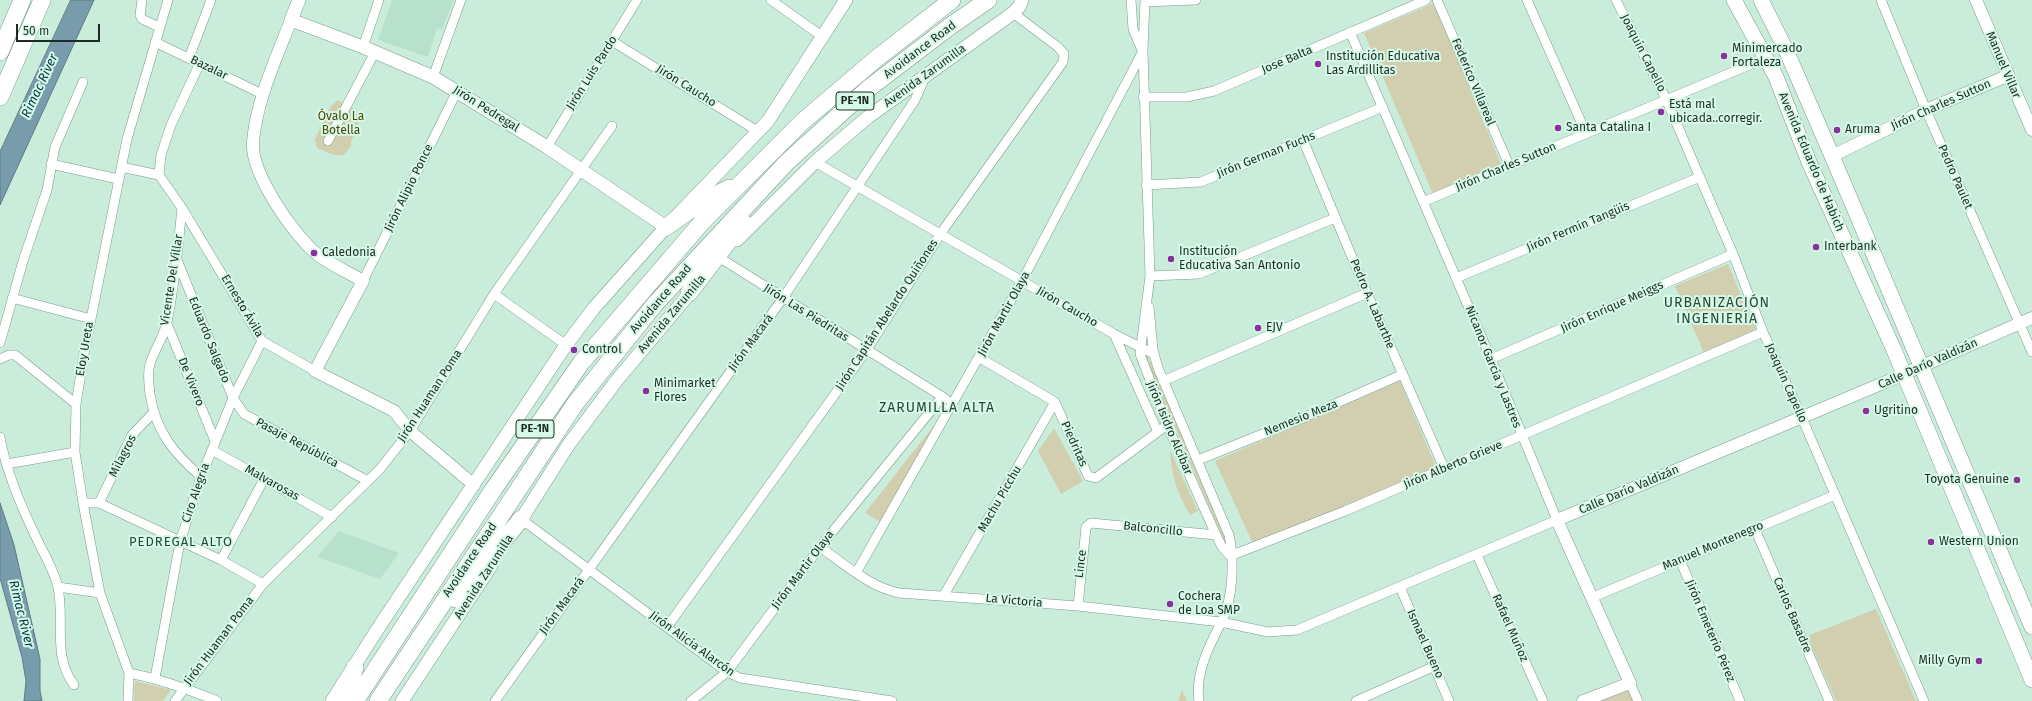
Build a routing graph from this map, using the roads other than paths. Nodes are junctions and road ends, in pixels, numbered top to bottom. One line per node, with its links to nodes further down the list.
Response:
1 (22, 0): 35 (highway)
2 (42, 0): 47 (highway)
3 (142, 0): 28 (street)
4 (168, 0): 28 (street, Eloy Ureta)
5 (211, 0): 37 (street)
6 (299, 0): 27 (main road)
7 (379, 0): 33 (street)
8 (462, 0): 42 (street)
9 (637, 0): 31 (street, Jirón Luis Pardo)
10 (771, 0): 30 (street)
11 (846, 0): 30 (main road)
12 (952, 0): 67 (highway, Avoidance Road / PE-1N)
13 (988, 0): 70 (highway, Avoidance Road / PE-1N)
14 (1022, 0): 26 (main road, Avenida Zarumilla)
15 (1131, 0): 34 (street, Jirón Isidro Alcíbar)
16 (1196, 0): 25 (street)
17 (1426, 0): 29 (street, Jose Balta)
18 (1437, 0): 61 (street, Federico Villareal)
19 (1527, 0): 54 (street)
20 (1616, 0): 48 (street, Joaquín Capello)
21 (1734, 0): 38 (main road, Avenida Eduardo de Habich)
22 (1761, 0): 58 (main road, Avenida Eduardo de Habich)
23 (1881, 0): 50 (street, Pedro Paulet)
24 (1976, 0): 41 (street, Manuel Villar)
25 (1145, 1): 34 (street, Jirón Isidro Alcíbar)
26 (1013, 13): 40 (main road, Avenida Zarumilla); 75 (street, Jirón Capitán Abelardo Quiñones)
27 (292, 20): 33 (main road, Jirón Pedregal); 45 (street)
28 (159, 27): 32 (street, Eloy Ureta)
29 (1350, 32): 46 (street, Jose Balta); 49 (street, Nicanor García y Lastres)
30 (823, 37): 53 (main road)
31 (612, 41): 53 (street, Jirón Caucho); 57 (street, Jirón Luis Pardo)
32 (155, 42): 37 (street, Bazalar); 63 (street, Eloy Ureta)
33 (363, 47): 36 (main road, Jirón Pedregal)
34 (1143, 51): 46 (street, Jirón Isidro Alcíbar); 82 (street, Jirón Martir Olaya)
35 (0, 52)
36 (375, 52): 42 (main road, Jirón Pedregal); 56 (street)
37 (189, 58): 39 (street, Bazalar)
38 (1766, 58): 48 (street, Jirón Charles Sutton); 108 (main road, Avenida Eduardo de Habich)
39 (200, 63): 45 (street, Bazalar); 64 (street)
40 (926, 75): 59 (main road, Avenida Zarumilla); 69 (street, Jirón Macará)
41 (2007, 76): 50 (street, Jirón Charles Sutton); 52 (street, Manuel Villar)
42 (433, 77): 44 (main road, Jirón Pedregal)
43 (83, 82): 60 (street)
44 (457, 91): 57 (main road, Jirón Pedregal); 81 (street, Jirón Alipio Ponce)
45 (262, 94): 81 (street)
46 (1144, 96): 68 (street, Jirón Isidro Alcíbar)
47 (0, 97)
48 (1666, 99): 54 (street, Jirón Charles Sutton); 65 (street, Joaquín Capello)
49 (1383, 107): 55 (street, Jirón German Fuchs); 71 (street, Nicanor García y Lastres)
50 (1926, 110): 58 (street, Jirón Charles Sutton); 91 (street, Pedro Paulet)
51 (612, 126): 62 (street, Jirón Huaman Poma)
52 (2032, 130)
53 (759, 132): 74 (main road)
54 (1586, 133): 61 (street, Jirón Charles Sutton)
55 (1303, 140): 68 (street, Jirón German Fuchs); 73 (street, Pedro A. Labarthe)
56 (328, 141)
57 (547, 147): 62 (main road, Jirón Pedregal)
58 (1832, 156): 105 (main road, Avenida Eduardo de Habich)
59 (815, 162): 69 (street, Jirón Caucho); 77 (main road, Avenida Zarumilla)
60 (51, 164): 66 (street); 87 (street)
61 (1509, 165): 71 (street, Jirón Charles Sutton)
62 (584, 166): 74 (main road, Jirón Pedregal); 86 (street, Jirón Huaman Poma)
63 (121, 167): 64 (street); 66 (street, Eloy Ureta)
64 (159, 175): 72 (street, Ernesto Ávila)
65 (1700, 177): 76 (street, Joaquín Capello); 80 (street, Jirón Fermín Tangüis)
66 (118, 179): 90 (street, Eloy Ureta)
67 (744, 179): 74 (highway); 173 (highway, Avoidance Road / PE-1N)
68 (1146, 185): 79 (street, Jirón Isidro Alcíbar)
69 (859, 187): 75 (street, Jirón Caucho); 88 (street, Jirón Macará)
70 (752, 198): 84 (highway); 158 (highway, Avoidance Road / PE-1N)
71 (1423, 202): 80 (street, Nicanor García y Lastres)
72 (182, 208): 78 (street, Vicente Del Villar); 95 (street, Ernesto Ávila)
73 (1335, 218): 79 (street); 85 (street, Pedro A. Labarthe)
74 (666, 227): 97 (main road)
75 (941, 233): 82 (street, Jirón Caucho); 99 (street, Jirón Capitán Abelardo Quiñones)
76 (1733, 254): 93 (street, Joaquín Capello); 104 (street, Jirón Enrique Meiggs)
77 (720, 258): 84 (main road, Avenida Zarumilla); 88 (street, Jirón Las Piedritas)
78 (177, 260): 92 (street, Vicente Del Villar); 111 (street, Eduardo Salgado)
79 (1150, 276): 83 (street, Jirón Isidro Alcíbar)
80 (1456, 278): 104 (street, Nicanor García y Lastres)
81 (363, 281): 106 (street, Jirón Alipio Ponce)
82 (1022, 282): 94 (street, Jirón Caucho); 102 (street, Jirón Martir Olaya)
83 (1148, 292): 98 (street, Jirón Isidro Alcíbar); 101 (street, Jirón Isidro Alcíbar)
84 (689, 293): 135 (main road, Avenida Zarumilla)
85 (1367, 293): 107 (street, Pedro A. Labarthe); 109 (street)
86 (494, 294): 97 (street); 119 (street, Jirón Huaman Poma)
87 (12, 298): 90 (street); 96 (street)
88 (783, 298): 99 (street, Jirón Las Piedritas); 146 (street, Jirón Macará)
89 (2032, 318): 91 (street, Calle Darío Valdizán)
90 (91, 319): 113 (street, Eloy Ureta)
91 (2020, 323): 100 (street, Pedro Paulet); 105 (street, Calle Darío Valdizán)
92 (167, 324): 115 (street, Vicente Del Villar); 122 (street, De Vivero)
93 (1763, 332): 116 (street, Joaquín Capello); 120 (street, Jirón Alberto Grieve)
94 (1114, 334): 98 (street, Jirón Caucho); 118 (street)
95 (262, 341): 106 (street, Ernesto Ávila); 111 (street, Ciro Alegría)
96 (0, 343)
97 (566, 345): 130 (main road)
98 (1139, 348): 101 (street, Jirón Caucho); 117 (street, Jirón Isidro Alcíbar)
99 (866, 351): 110 (street, Jirón Las Piedritas); 156 (street, Jirón Capitán Abelardo Quiñones)
100 (2032, 352)
101 (1154, 354): 109 (street, Jirón Isidro Alcíbar)
102 (980, 358): 112 (street); 114 (street, Jirón Martir Olaya)
103 (0, 359): 113 (street)
104 (1491, 360): 120 (street, Nicanor García y Lastres)
105 (1922, 366): 108 (street, Calle Darío Valdizán); 157 (main road, Avenida Eduardo de Habich)
106 (315, 371): 119 (street, Ernesto Ávila)
107 (1403, 374): 124 (street, Nemesio Meza); 126 (street, Pedro A. Labarthe)
108 (1904, 374): 116 (street, Calle Darío Valdizán); 164 (main road, Avenida Eduardo de Habich)
109 (1163, 381): 124 (street, Jirón Isidro Alcíbar)
110 (942, 397): 114 (street, Jirón Las Piedritas); 141 (street, Jirón Martir Olaya)
111 (233, 398): 122 (street, Ciro Alegría); 129 (street, Pasaje República)
112 (1055, 402): 118 (street, Piedritas); 152 (street, Machu Picchu)
113 (76, 404): 123 (street, Eloy Ureta)
114 (953, 404): 147 (street, Jirón Martir Olaya)
115 (153, 413): 127 (street, Vicente Del Villar); 133 (street, Milagros)
116 (1802, 418): 131 (street, Joaquín Capello); 136 (street, Calle Darío Valdizán)
117 (1167, 425): 118 (street, Piedritas); 139 (street, Jirón Isidro Alcíbar)
118 (1157, 430)
119 (410, 431): 129 (street, Jirón Huaman Poma); 130 (street, Ernesto Ávila)
120 (1521, 436): 126 (street, Jirón Alberto Grieve); 136 (street, Nicanor García y Lastres)
121 (0, 437): 125 (street)
122 (213, 445): 127 (street, Ciro Alegría); 128 (street, Malvarosas)
123 (75, 452): 125 (street); 132 (street, Eloy Ureta)
124 (1198, 460): 143 (street, Jirón Isidro Alcíbar)
125 (7, 464): 149 (street)
126 (1444, 468): 143 (street, Jirón Alberto Grieve)
127 (201, 477): 140 (street, Ciro Alegría)
128 (264, 479): 134 (street, Malvarosas); 144 (street)
129 (368, 481): 134 (street, Jirón Huaman Poma)
130 (474, 485): 160 (main road)
131 (1835, 495): 138 (street, Manuel Montenegro); 187 (street, Joaquín Capello)
132 (84, 503): 133 (street); 151 (street, Eloy Ureta)
133 (99, 503): 140 (street)
134 (332, 517): 148 (street, Jirón Huaman Poma)
135 (521, 519): 146 (street, Jirón Alicia Alarcón); 158 (highway); 175 (main road, Avenida Zarumilla)
136 (1557, 520): 142 (street, Calle Darío Valdizán); 153 (street, Nicanor García y Lastres)
137 (1091, 524): 139 (street, Balconcillo); 154 (street, Lince)
138 (1755, 529): 145 (street, Manuel Montenegro); 186 (street, Carlos Basadre)
139 (1216, 535): 143 (street, Jirón Isidro Alcíbar)
140 (180, 542): 144 (street); 163 (street, Ciro Alegría)
141 (820, 547): 147 (street, La Victoria); 161 (street, Jirón Martir Olaya)
142 (1476, 555): 150 (street, Calle Darío Valdizán); 182 (street, Rafael Muñoz)
143 (1230, 556): 155 (street, Jirón Isidro Alcíbar)
144 (221, 560): 148 (street)
145 (1680, 560): 153 (street, Manuel Montenegro); 185 (street, Jirón Emeterio Pérez)
146 (589, 569): 156 (street, Jirón Alicia Alarcón); 176 (street, Jirón Macará)
147 (856, 573): 152 (street, La Victoria)
148 (263, 584): 167 (street, Jirón Huaman Poma)
149 (58, 587): 151 (street); 166 (street)
150 (1400, 587): 155 (street, Calle Darío Valdizán); 159 (street, Ismael Bueno)
151 (100, 593): 162 (street, Eloy Ureta)
152 (944, 595): 154 (street, La Victoria)
153 (1591, 598): 165 (street, Nicanor García y Lastres)
154 (1078, 606): 155 (street, La Victoria)
155 (1221, 622): 179 (street, Jirón Isidro Alcíbar)
156 (668, 627): 161 (street, Jirón Alicia Alarcón)
157 (2032, 627)
158 (420, 637): 174 (highway, Avoidance Road / PE-1N)
159 (1435, 666): 180 (street); 181 (street, Ismael Bueno)
160 (355, 667): 171 (main road); 172 (highway)
161 (727, 672): 177 (street, Jirón Martir Olaya); 178 (street, Jirón Alicia Alarcón)
162 (129, 673): 163 (street); 168 (street, Eloy Ureta)
163 (155, 678): 167 (street)
164 (2032, 680)
165 (1630, 682): 183 (street); 184 (street, Nicanor García y Lastres)
166 (74, 685)
167 (185, 687): 169 (street, Jirón Huaman Poma); 170 (street)
168 (128, 701)
169 (175, 701)
170 (217, 701)
171 (332, 701)
172 (344, 701)
173 (355, 701)
174 (378, 701)
175 (402, 701)
176 (495, 701)
177 (691, 701)
178 (892, 701)
179 (1199, 701)
180 (1356, 701)
181 (1449, 701)
182 (1543, 701)
183 (1583, 701)
184 (1638, 701)
185 (1740, 701)
186 (1829, 701)
187 (1924, 701)

